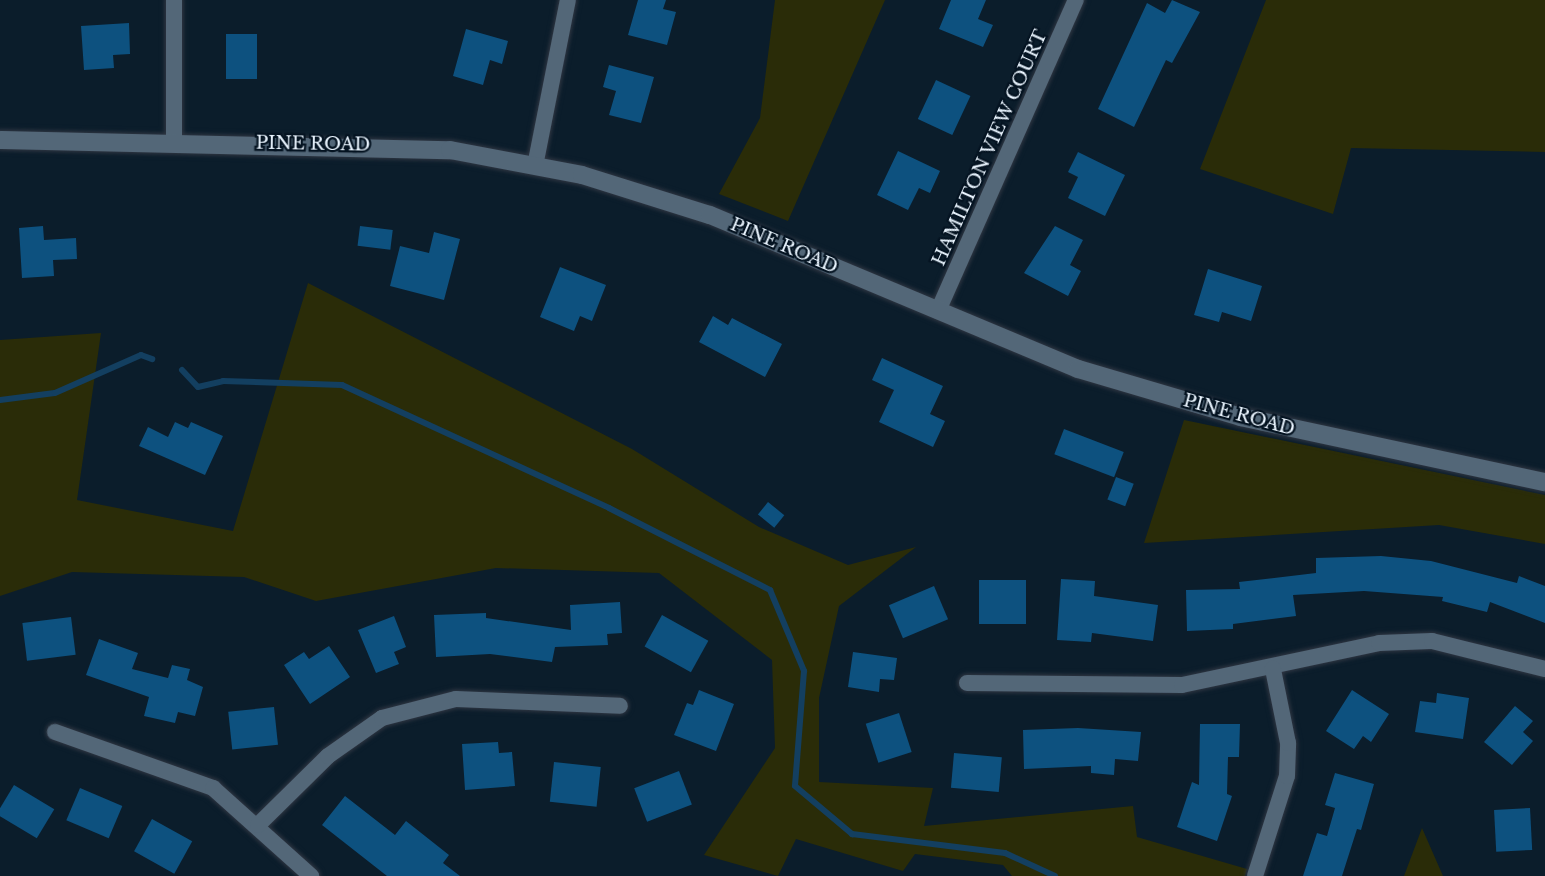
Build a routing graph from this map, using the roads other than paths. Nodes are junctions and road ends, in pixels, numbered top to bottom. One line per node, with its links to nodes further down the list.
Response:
1 (174, 0): 5 (street)
2 (568, 0): 6 (street)
3 (1077, 0): 7 (street, HAMILTON VIEW COURT)
4 (0, 140): 5 (street, PINE ROAD)
5 (174, 142): 6 (street, PINE ROAD)
6 (535, 166): 7 (street, PINE ROAD)
7 (938, 311): 8 (street, PINE ROAD)
8 (1545, 482)
9 (1273, 669): 10 (street); 11 (street); 16 (street)
10 (1545, 669)
11 (967, 683)
12 (620, 706): 14 (street)
13 (55, 732): 14 (street)
14 (258, 825): 15 (street)
15 (311, 876)
16 (1255, 876)

